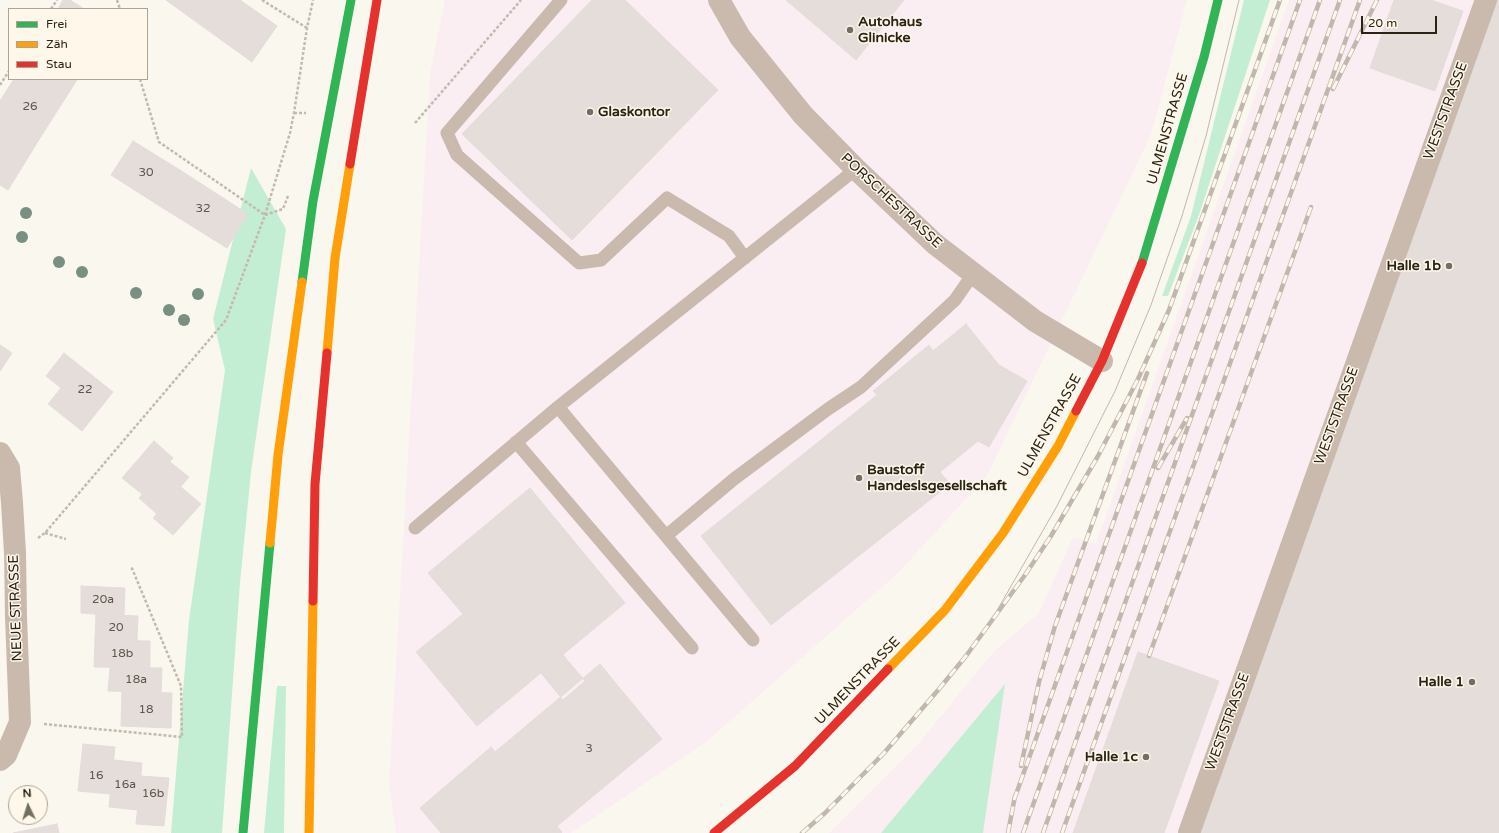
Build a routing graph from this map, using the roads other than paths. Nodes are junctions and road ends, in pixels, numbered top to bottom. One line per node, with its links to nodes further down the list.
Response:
1 (351, 0): 20 (main road)
2 (377, 0): 21 (main road)
3 (561, 0): 8 (lane)
4 (719, 0): 7 (street, PORSCHESTRASSE)
5 (1218, 0): 10 (main road, ULMENSTRASSE)
6 (1486, 0): 23 (street, WESTSTRASSE)
7 (856, 169): 8 (lane); 9 (street, PORSCHESTRASSE)
8 (744, 258): 11 (lane)
9 (973, 274): 10 (street, PORSCHESTRASSE); 15 (lane)
10 (1102, 361): 22 (main road, ULMENSTRASSE)
11 (558, 407): 12 (lane); 15 (lane)
12 (516, 442): 14 (lane); 18 (lane)
13 (0, 453): 16 (street, NEUE STRASSE)
14 (415, 528)
15 (666, 536): 17 (lane)
16 (8, 618): 19 (street, NEUE STRASSE)
17 (753, 640)
18 (692, 648)
19 (0, 760)
20 (243, 833)
21 (309, 833)
22 (714, 833)
23 (1188, 833)

